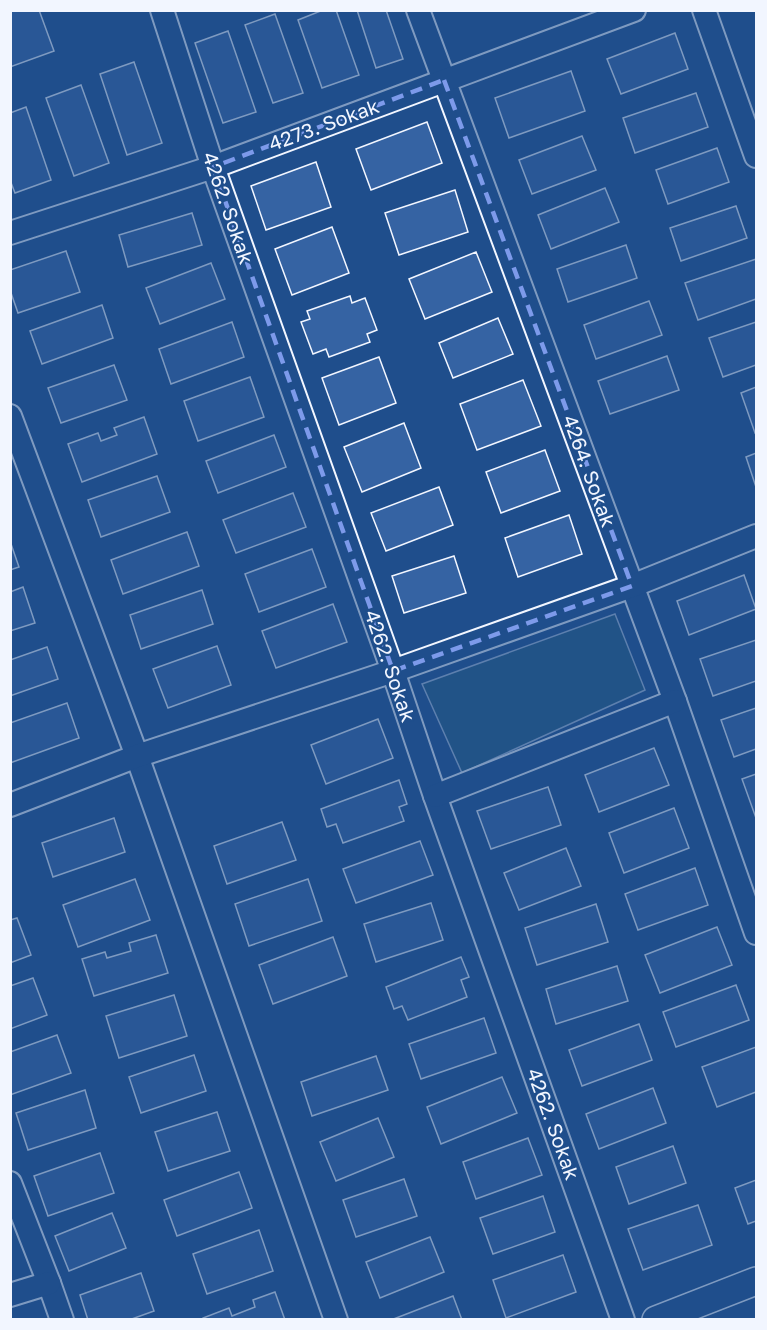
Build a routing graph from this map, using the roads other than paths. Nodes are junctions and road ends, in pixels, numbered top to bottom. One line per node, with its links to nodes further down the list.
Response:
1 (162, 10): 7 (street, 4262. Sokak)
2 (418, 10): 5 (street, 4264. Sokak)
3 (634, 10): 5 (street, 4273. Sokak)
4 (704, 10): 6 (street)
5 (444, 80): 7 (street, 4273. Sokak); 11 (street, 4264. Sokak)
6 (756, 156)
7 (213, 166): 8 (street, 4273. Sokak); 12 (street, 4262. Sokak)
8 (10, 233)
9 (10, 416): 14 (street)
10 (756, 536): 11 (street)
11 (632, 586): 12 (street); 13 (street, 4264. Sokak)
12 (393, 671): 14 (street); 15 (street, 4262. Sokak)
13 (675, 701): 15 (street); 17 (street, 4264. Sokak)
14 (138, 756): 16 (street); 23 (street)
15 (435, 796): 24 (street, 4262. Sokak)
16 (10, 805)
17 (756, 933)
18 (10, 1183): 20 (street)
19 (756, 1281): 25 (street)
20 (49, 1283): 21 (street); 22 (street)
21 (10, 1295)
22 (62, 1320)
23 (336, 1320)
24 (623, 1320)
25 (656, 1320)

